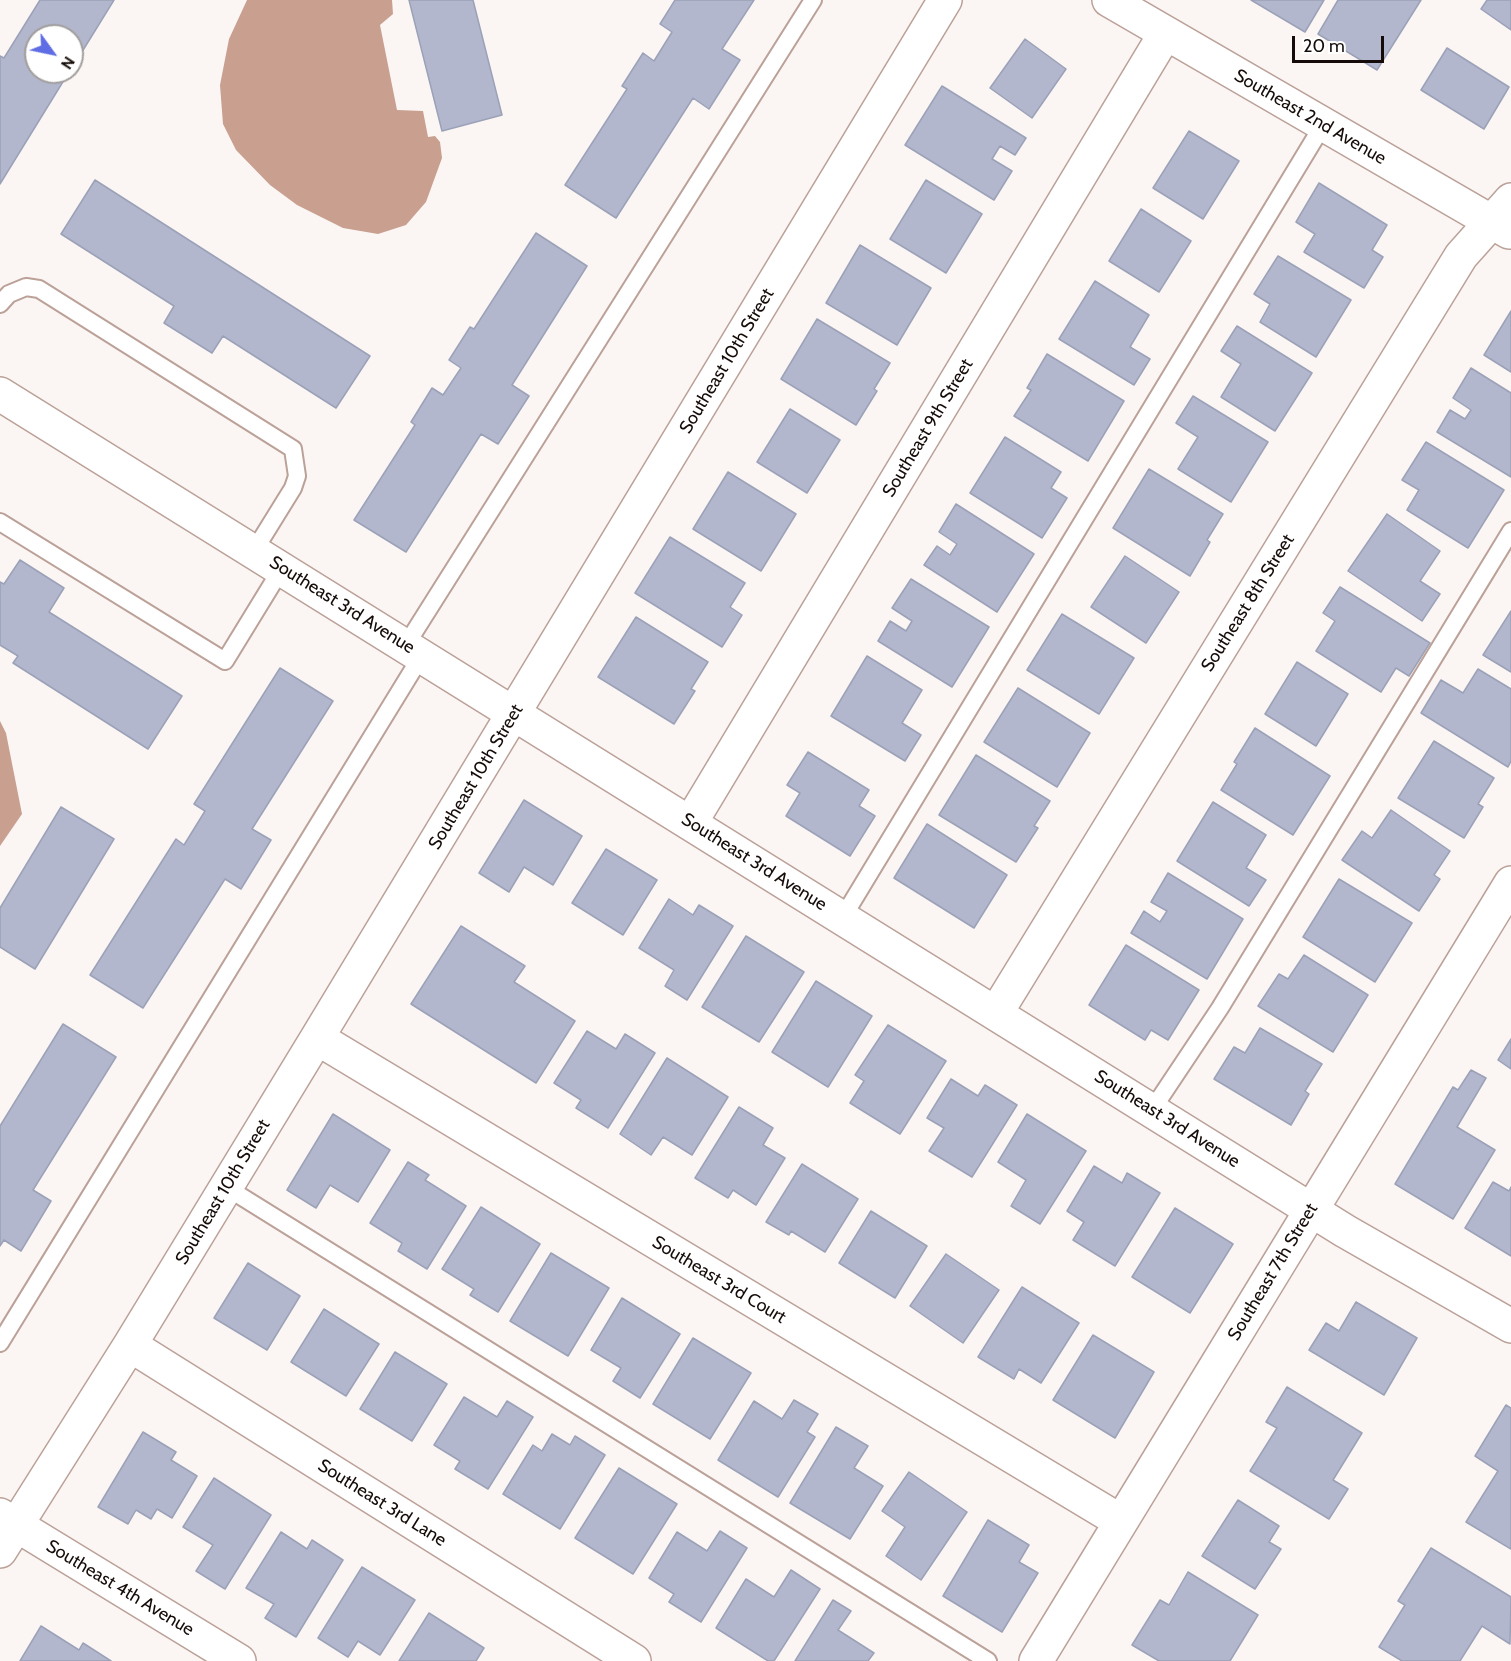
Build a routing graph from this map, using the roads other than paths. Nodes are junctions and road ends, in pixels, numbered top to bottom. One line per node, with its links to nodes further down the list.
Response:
1 (813, 0): 13 (lane)
2 (945, 0): 14 (street, Southeast 10th Street)
3 (1109, 0): 4 (street, Southeast 2nd Avenue)
4 (1165, 34): 5 (street, Southeast 2nd Avenue); 15 (street, Southeast 9th Street)
5 (1323, 125): 6 (street, Southeast 2nd Avenue); 17 (lane)
6 (1505, 219): 18 (street, Southeast 8th Street)
7 (0, 304): 11 (lane)
8 (0, 394): 11 (street, Southeast 3rd Avenue)
9 (0, 522): 12 (lane)
10 (1511, 531): 20 (lane)
11 (254, 551): 12 (street, Southeast 3rd Avenue)
12 (282, 568): 13 (street, Southeast 3rd Avenue)
13 (414, 650): 14 (street, Southeast 3rd Avenue); 24 (lane)
14 (515, 713): 15 (street, Southeast 3rd Avenue); 19 (street, Southeast 10th Street)
15 (691, 822): 17 (street, Southeast 3rd Avenue)
16 (1511, 883): 22 (street, Southeast 7th Street)
17 (843, 917): 18 (street, Southeast 3rd Avenue)
18 (996, 1012): 20 (street, Southeast 3rd Avenue)
19 (317, 1038): 21 (street, Southeast 10th Street); 26 (street, Southeast 3rd Court)
20 (1152, 1110): 22 (street, Southeast 3rd Avenue)
21 (226, 1187): 25 (street, Southeast 10th Street); 30 (lane)
22 (1311, 1210): 23 (street, Southeast 3rd Avenue); 26 (street, Southeast 7th Street)
23 (1508, 1319)
24 (0, 1344)
25 (130, 1345): 27 (street, Southeast 10th Street); 29 (street, Southeast 3rd Lane)
26 (1120, 1521): 31 (street, Southeast 7th Street)
27 (5, 1530): 28 (street, Southeast 4th Avenue)
28 (239, 1661)
29 (634, 1661)
30 (988, 1661)
31 (1036, 1661)

